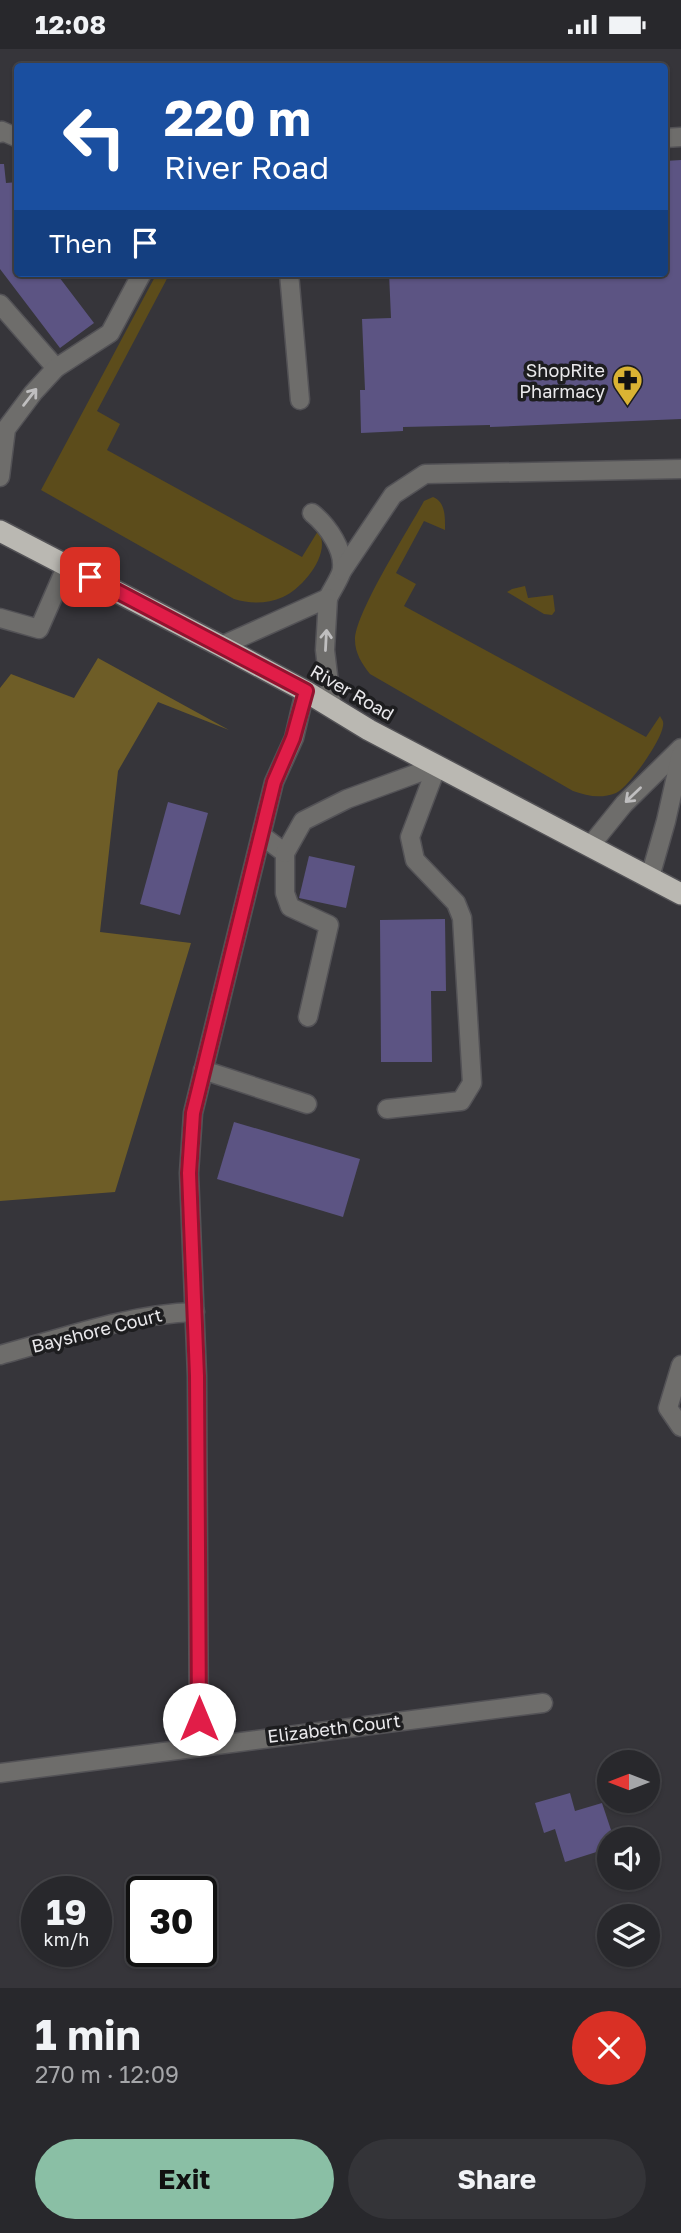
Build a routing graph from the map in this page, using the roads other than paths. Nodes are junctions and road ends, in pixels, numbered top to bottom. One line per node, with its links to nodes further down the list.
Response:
1 (140, 277): 4 (street)
2 (289, 277): 5 (street)
3 (0, 304): 4 (street)
4 (56, 368): 7 (street, one-way to 4)
5 (300, 400)
6 (681, 469): 11 (street)
7 (0, 477)
8 (312, 513): 11 (street)
9 (0, 531): 10 (highway, River Road)
10 (67, 565): 13 (street); 14 (highway, River Road)
11 (342, 571): 12 (street)
12 (328, 599): 14 (street); 16 (street, one-way to 12)
13 (0, 618)
14 (221, 646): 15 (highway, River Road)
15 (306, 691): 16 (highway, River Road); 20 (street)
16 (332, 708): 19 (highway, River Road)
17 (681, 748): 21 (street, one-way to 21)
18 (681, 754): 23 (street)
19 (437, 766): 21 (highway, River Road); 22 (street); 28 (street)
20 (261, 835): 22 (street); 26 (street)
21 (590, 846): 23 (highway, River Road)
22 (285, 853): 25 (street)
23 (650, 877): 24 (highway, River Road)
24 (681, 894)
25 (308, 1017)
26 (203, 1070): 27 (street); 29 (street)
27 (307, 1104)
28 (387, 1108)
29 (195, 1313): 30 (street, Bayshore Court); 34 (street)
30 (0, 1355)
31 (681, 1365): 32 (street)
32 (681, 1427)
33 (543, 1703): 34 (street, Elizabeth Court)
34 (199, 1745): 35 (street, Elizabeth Court)
35 (0, 1773)

